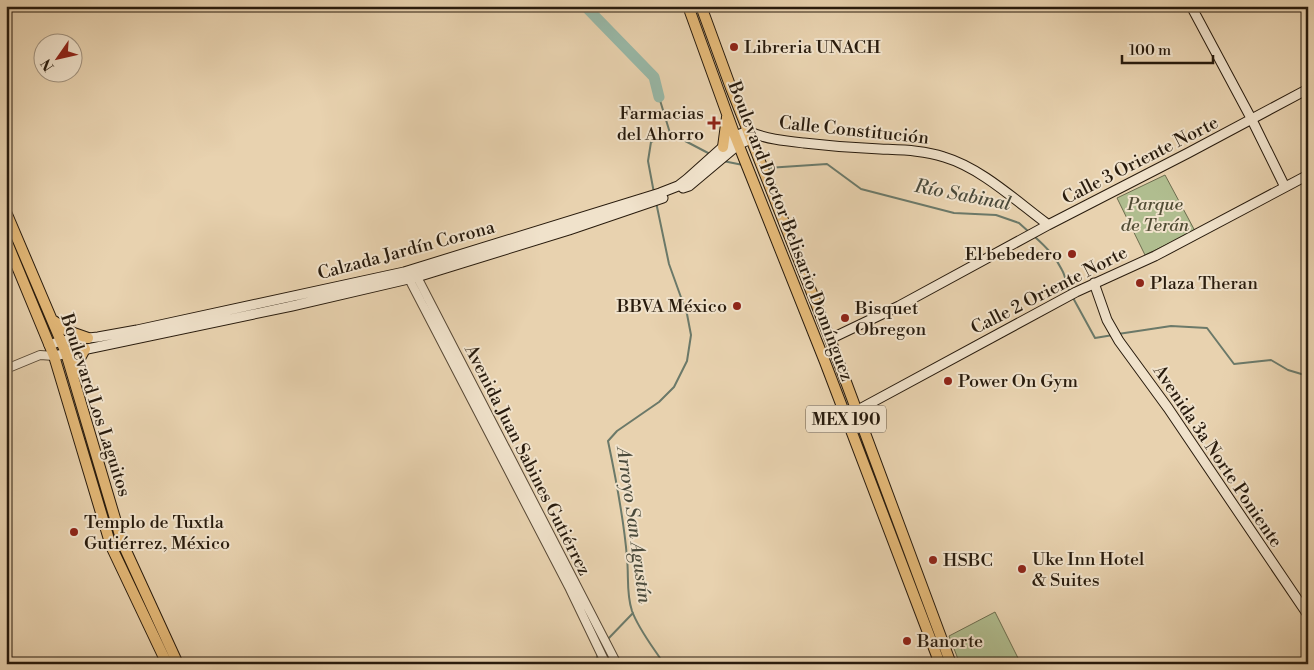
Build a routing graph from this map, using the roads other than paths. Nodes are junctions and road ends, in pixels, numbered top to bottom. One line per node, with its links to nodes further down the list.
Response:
1 (688, 6): 5 (main road, Boulevard Doctor Belisario Domínguez / MEX 190)
2 (701, 6): 7 (main road, Boulevard Doctor Belisario Domínguez / MEX 190)
3 (1190, 6): 6 (main road)
4 (1308, 89): 6 (main road, Calle 3 Oriente Norte)
5 (727, 113): 8 (main road, Boulevard Doctor Belisario Domínguez / MEX 190); 9 (main road)
6 (1252, 120): 11 (main road); 13 (main road, Calle 3 Oriente Norte)
7 (753, 138): 8 (main road, Calzada Jardín Corona); 13 (main road, Calle Constitución); 21 (main road, Boulevard Doctor Belisario Domínguez / MEX 190)
8 (739, 144): 9 (main road, Calzada Jardín Corona); 19 (main road, Boulevard Doctor Belisario Domínguez / MEX 190)
9 (723, 151): 15 (main road, Calzada Jardín Corona)
10 (1308, 175): 11 (main road, Calle 2 Oriente Norte)
11 (1285, 187): 16 (main road, Calle 2 Oriente Norte)
12 (6, 212): 18 (main road, Boulevard Los Laguitos)
13 (1045, 226): 21 (main road, Calle 3 Oriente Norte)
14 (6, 240): 23 (main road, Boulevard Los Laguitos)
15 (411, 274): 17 (main road, Calzada Jardín Corona); 32 (street)
16 (1094, 283): 31 (main road, Calle 2 Oriente Norte); 33 (main road, Avenida 3a Norte Poniente)
17 (243, 311): 20 (main road, Calzada Jardín Corona); 24 (main road, Calzada Jardín Corona)
18 (53, 320): 20 (main road); 22 (main road, Boulevard Los Laguitos)
19 (811, 327): 21 (main road); 28 (main road, Boulevard Doctor Belisario Domínguez / MEX 190)
20 (88, 338): 22 (main road, Calzada Jardín Corona)
21 (830, 339): 28 (main road); 31 (main road, Boulevard Doctor Belisario Domínguez / MEX 190)
22 (61, 340): 23 (main road, Calzada Jardín Corona); 25 (main road, Boulevard Los Laguitos)
23 (49, 344): 26 (street); 27 (main road, Boulevard Los Laguitos)
24 (85, 349): 25 (main road, Calzada Jardín Corona); 30 (main road)
25 (66, 353): 27 (main road, Calzada Jardín Corona); 30 (main road, Boulevard Los Laguitos)
26 (40, 356): 27 (street); 29 (street)
27 (54, 356): 34 (main road, Boulevard Los Laguitos)
28 (825, 362): 38 (main road, Boulevard Doctor Belisario Domínguez / MEX 190)
29 (6, 369)
30 (74, 377): 35 (main road, Boulevard Los Laguitos)
31 (856, 411): 39 (main road, Boulevard Doctor Belisario Domínguez / MEX 190)
32 (584, 610): 36 (street); 37 (street)
33 (1308, 615)
34 (167, 664)
35 (178, 664)
36 (606, 664)
37 (617, 664)
38 (940, 664)
39 (951, 664)

